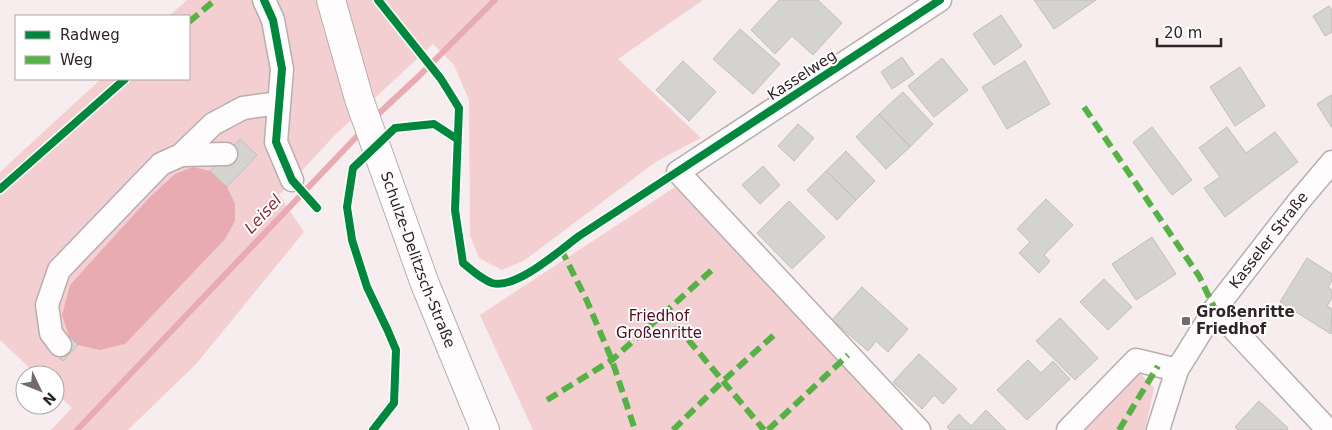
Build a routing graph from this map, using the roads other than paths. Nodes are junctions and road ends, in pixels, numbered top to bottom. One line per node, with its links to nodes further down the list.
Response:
1 (264, 0): 4 (street)
2 (331, 0): 12 (main road, Schulze-Delitzsch-Straße)
3 (940, 0): 13 (street, Kasselweg)
4 (279, 103): 6 (street); 8 (street)
5 (226, 154): 6 (street)
6 (181, 155): 10 (street)
7 (1332, 162): 9 (street, Kasseler Straße)
8 (292, 180)
9 (1215, 309): 11 (street, Kasseler Straße); 16 (street)
10 (60, 345)
11 (1177, 370): 14 (street); 15 (street, Kasseler Straße)
12 (485, 430)
13 (919, 430)
14 (1068, 430)
15 (1158, 430)
16 (1328, 430)

